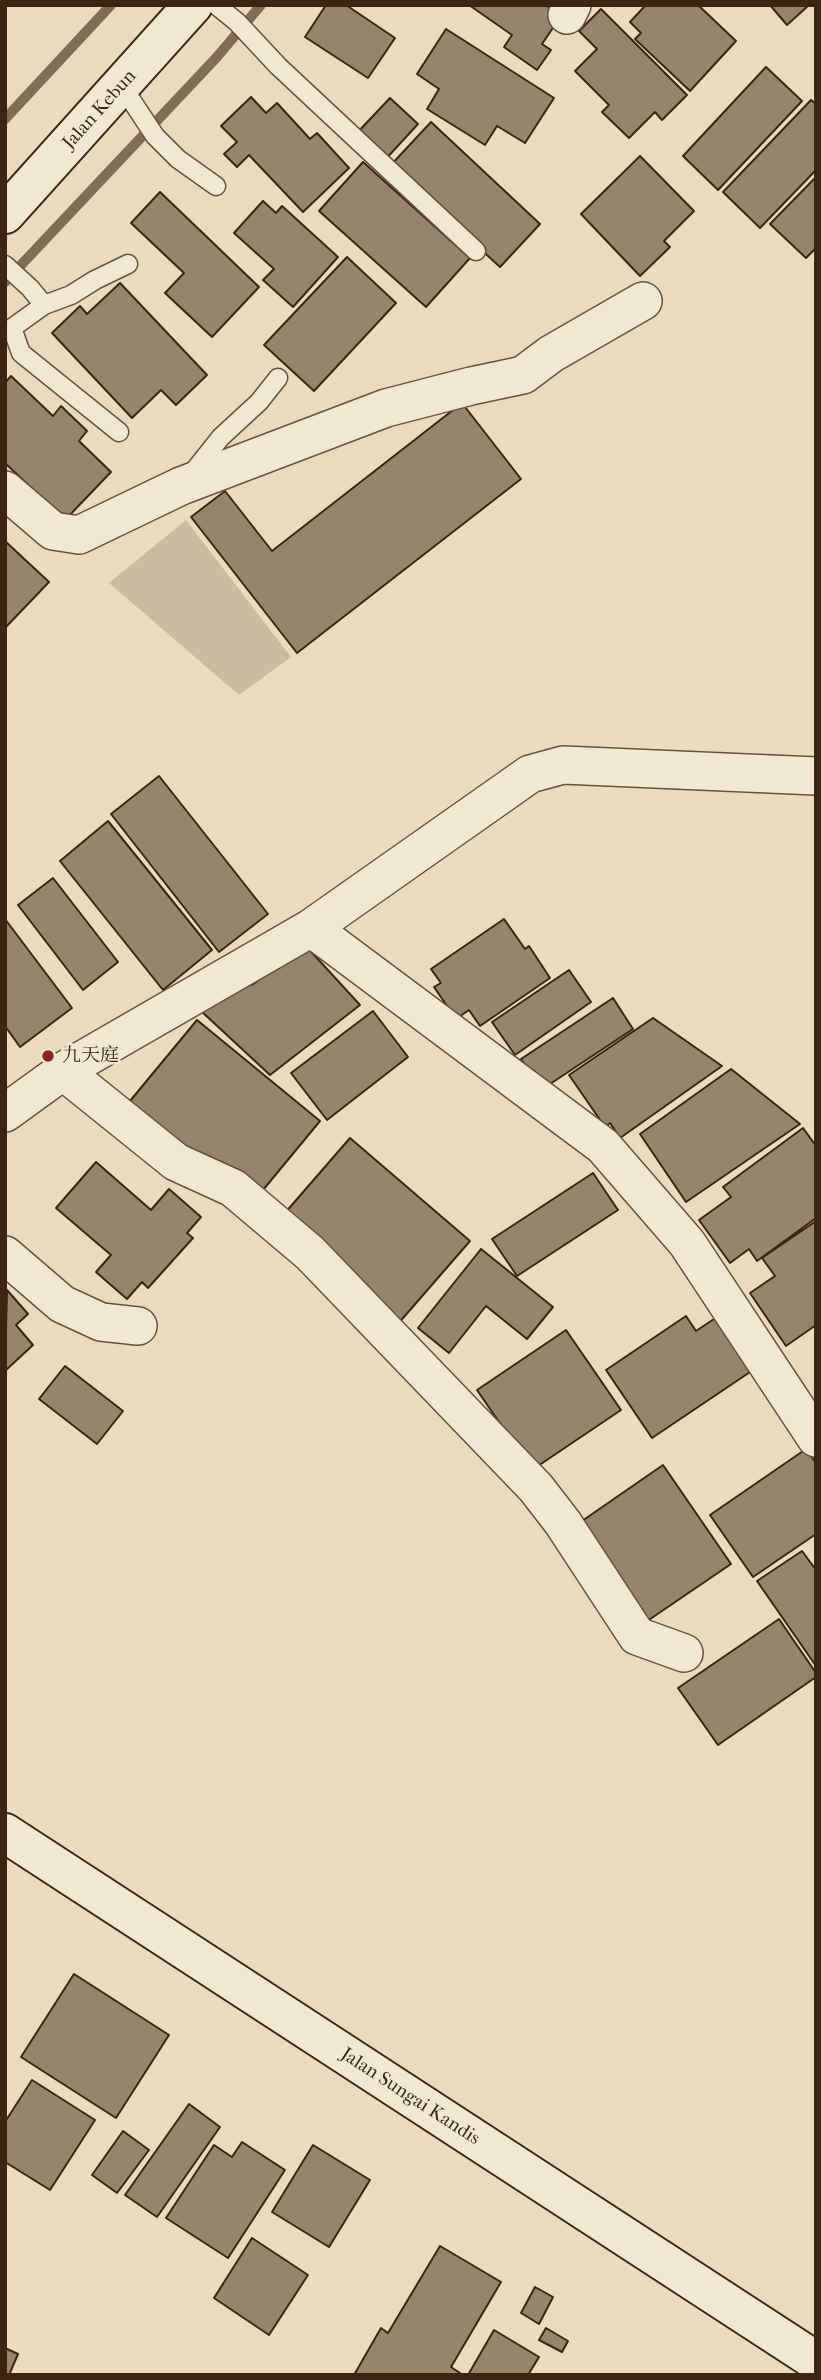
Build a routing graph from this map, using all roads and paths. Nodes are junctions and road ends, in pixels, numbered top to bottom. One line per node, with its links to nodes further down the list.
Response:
1 (193, 5): 3 (street, Jalan Kebun)
2 (216, 5): 6 (lane)
3 (122, 86): 4 (lane); 5 (street, Jalan Kebun)
4 (216, 186)
5 (5, 214)
6 (476, 251)
7 (128, 264): 10 (lane)
8 (5, 265): 10 (lane)
9 (643, 301): 13 (street)
10 (44, 306): 12 (lane)
11 (278, 378): 13 (lane)
12 (119, 432)
13 (181, 486): 14 (street)
14 (5, 490)
15 (816, 776): 16 (street)
16 (311, 928): 17 (street); 21 (street)
17 (63, 1071): 18 (street); 22 (street)
18 (5, 1113)
19 (5, 1255): 20 (street)
20 (138, 1326)
21 (816, 1438)
22 (684, 1653)
23 (5, 1833): 24 (street, Jalan Sungai Kandis)
24 (816, 2361)

